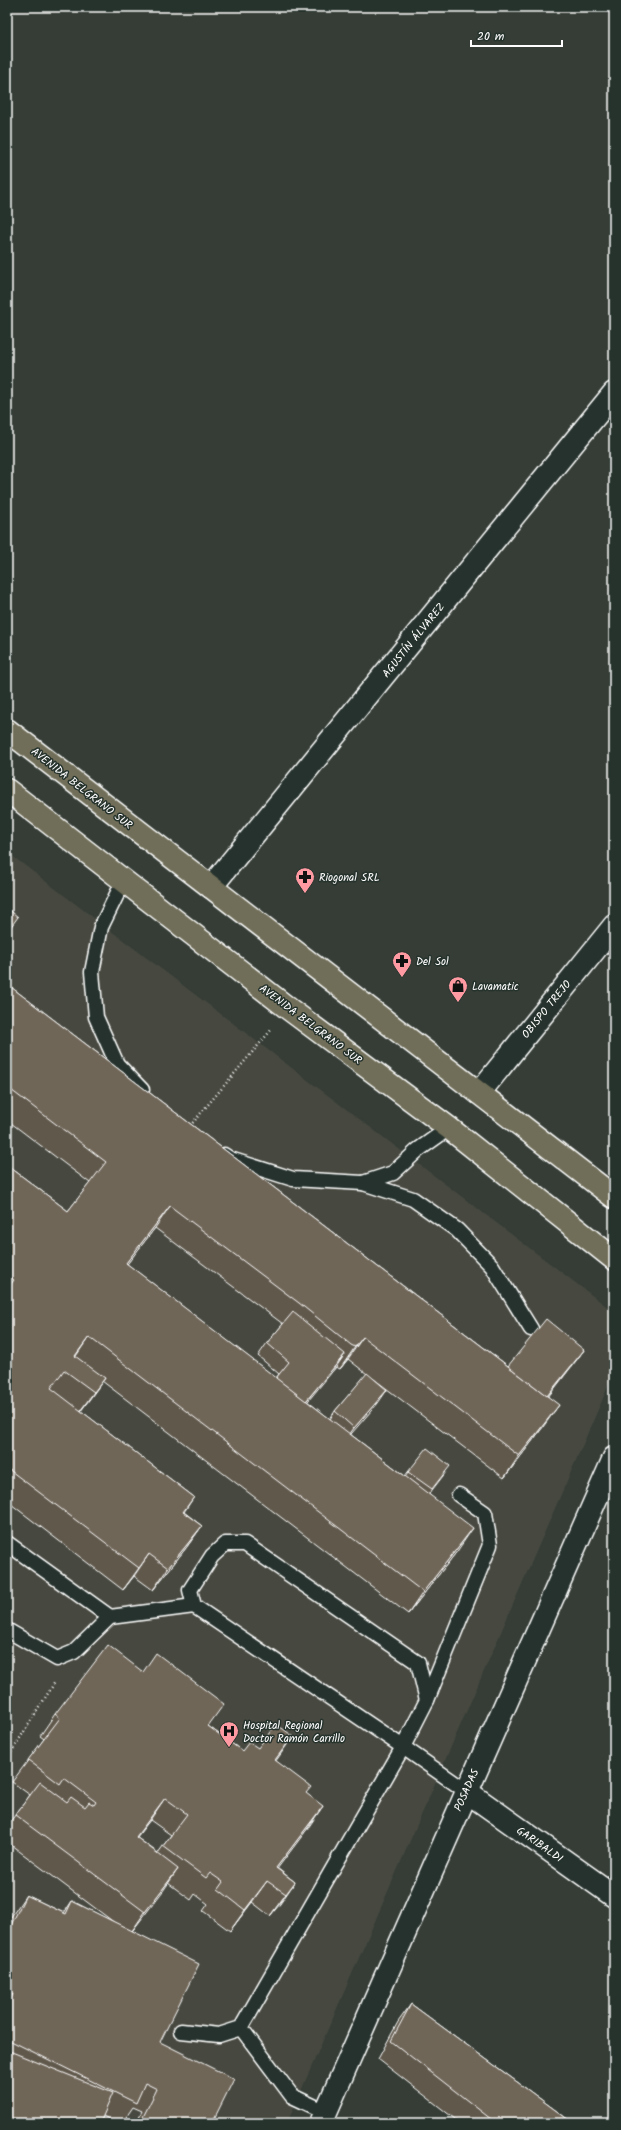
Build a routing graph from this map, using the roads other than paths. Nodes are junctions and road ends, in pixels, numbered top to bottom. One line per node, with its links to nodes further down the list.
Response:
1 (614, 393): 5 (street, AGUSTÍN ÁLVAREZ)
2 (7, 730): 5 (highway, AVENIDA BELGRANO SUR)
3 (7, 790): 4 (highway, AVENIDA BELGRANO SUR)
4 (124, 880): 8 (lane); 9 (highway, AVENIDA BELGRANO SUR)
5 (211, 887): 7 (highway, AVENIDA BELGRANO SUR)
6 (614, 926): 7 (street, OBISPO TREJO)
7 (479, 1093): 12 (highway, AVENIDA BELGRANO SUR)
8 (154, 1103)
9 (449, 1128): 11 (lane); 13 (highway, AVENIDA BELGRANO SUR)
10 (187, 1129): 11 (lane)
11 (363, 1183): 14 (lane)
12 (614, 1197)
13 (614, 1259)
14 (531, 1329)
15 (614, 1458): 23 (street, POSADAS)
16 (459, 1495): 21 (lane)
17 (7, 1543): 19 (lane)
18 (194, 1606): 19 (lane); 21 (lane); 22 (lane)
19 (110, 1617): 20 (lane)
20 (7, 1630)
21 (427, 1700): 22 (lane)
22 (403, 1747): 23 (lane); 25 (lane)
23 (466, 1791): 24 (street, GARIBALDI); 27 (street, POSADAS)
24 (614, 1896)
25 (241, 2028): 26 (lane); 27 (lane)
26 (181, 2031)
27 (323, 2117)

